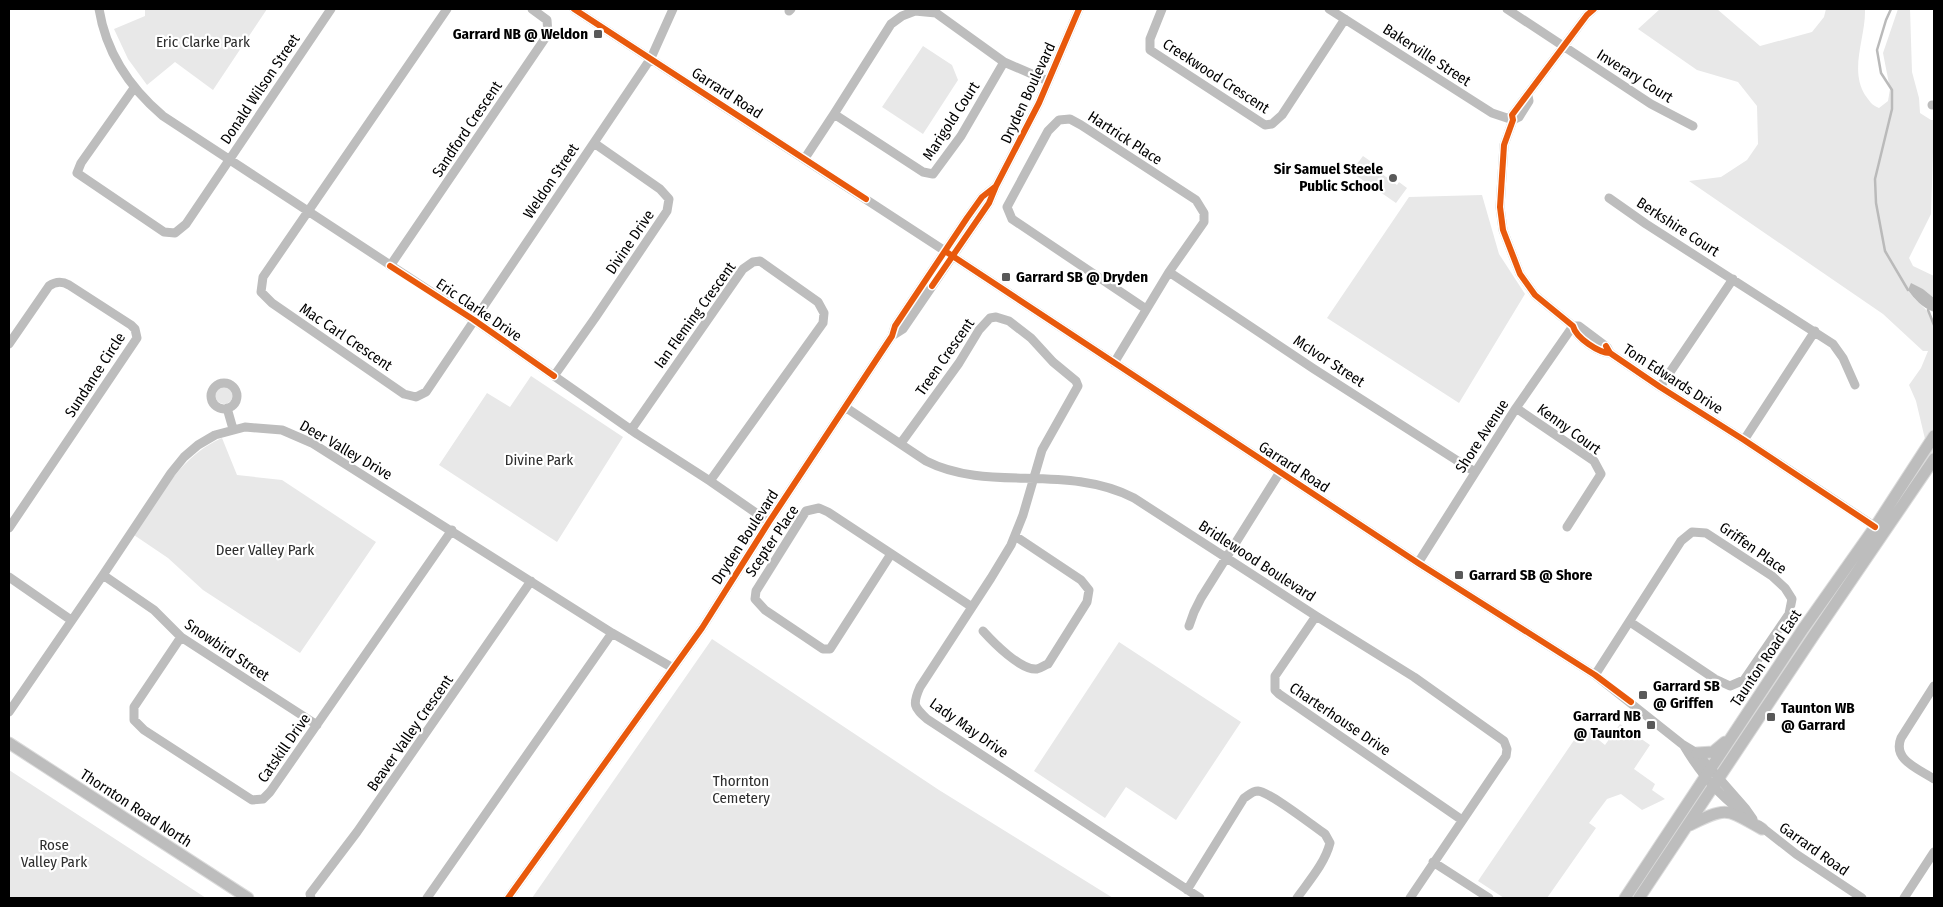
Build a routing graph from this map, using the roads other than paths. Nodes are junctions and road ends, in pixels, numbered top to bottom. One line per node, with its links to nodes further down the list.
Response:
1 (99, 9): 17 (street, Eric Clarke Drive)
2 (331, 9): 23 (street, Donald Wilson Street)
3 (447, 9): 25 (street)
4 (532, 9): 27 (street, Sandford Crescent)
5 (574, 9): 14 (street, Garrard Road)
6 (673, 9): 14 (street, Weldon Street)
7 (1079, 9): 16 (street, Dryden Boulevard)
8 (1162, 9): 12 (street, Creekwood Crescent)
9 (1329, 9): 12 (street, Bakerville Street)
10 (1507, 9): 13 (street, Inverary Court)
11 (1594, 9): 13 (street, Tom Edwards Drive)
12 (1345, 19): 19 (street, Bakerville Street)
13 (1563, 46): 19 (street, Tom Edwards Drive); 20 (street, Inverary Court)
14 (651, 58): 21 (street, Weldon Street); 22 (street, Garrard Road)
15 (1004, 62): 16 (street); 18 (street); 18 (street, Marigold Court)
16 (1048, 81): 26 (street, Dryden Boulevard)
17 (134, 88): 23 (street, Eric Clarke Drive); 23 (street, Donald Wilson Street)
18 (834, 114): 22 (street)
19 (1513, 120): 32 (street, Tom Edwards Drive)
20 (1693, 126)
21 (594, 143): 31 (street, Weldon Street); 36 (street, Divine Drive)
22 (804, 158): 26 (street, Garrard Road)
23 (229, 160): 25 (street, Eric Clarke Drive)
24 (1609, 198): 29 (street, Berkshire Court)
25 (309, 212): 27 (street, Eric Clarke Drive); 31 (street, Mac Carl Crescent)
26 (949, 253): 35 (street, Garrard Road); 39 (street, Dryden Boulevard)
27 (390, 266): 31 (street, Eric Clarke Drive)
28 (1169, 272): 30 (street, Hartrick Place); 30 (street, Hartrick Place); 49 (street, McIvor Street)
29 (1733, 279): 33 (street, Berkshire Court); 38 (street)
30 (1146, 309): 35 (street, Hartrick Place)
31 (474, 320): 36 (street, Eric Clarke Drive)
32 (1573, 326): 38 (street, Tom Edwards Drive); 41 (street, Shore Avenue)
33 (1815, 331): 37 (street, Berkshire Court); 45 (street)
34 (9, 344): 54 (street, Sundance Circle)
35 (1114, 363): 48 (street, Garrard Road)
36 (554, 376): 43 (street, Eric Clarke Drive)
37 (1855, 384)
38 (1660, 388): 45 (street, Tom Edwards Drive)
39 (845, 407): 46 (street, Bridlewood Boulevard); 52 (street, Dryden Boulevard)
40 (227, 408): 42 (street)
41 (1516, 408): 49 (street, Shore Avenue); 53 (street, Kenny Court)
42 (233, 429): 55 (street, Deer Valley Drive); 61 (street, Deer Valley Drive)
43 (631, 430): 51 (street, Eric Clarke Drive); 51 (street, Ian Fleming Crescent)
44 (1934, 436): 56 (main road, Taunton Road East)
45 (1744, 440): 56 (street, Tom Edwards Drive)
46 (901, 444): 50 (street, Bridlewood Boulevard); 50 (street, Treen Crescent)
47 (1934, 459): 56 (main road, Taunton Road East)
48 (1280, 472): 59 (street); 60 (street, Garrard Road)
49 (1476, 472): 60 (street, Shore Avenue)
50 (1033, 478): 57 (street, Lady May Drive); 59 (street, Bridlewood Boulevard)
51 (710, 481): 52 (street, Eric Clarke Drive)
52 (769, 522): 72 (street, Dryden Boulevard)
53 (1567, 527)
54 (9, 528)
55 (452, 530): 63 (street, Deer Valley Drive); 76 (street, Catskill Drive)
56 (1880, 530): 77 (main road, Taunton Road East); 81 (main road, Taunton Road East)
57 (1015, 536): 64 (street, Lady May Drive); 69 (street)
58 (891, 554): 58 (street, Scepter Place); 64 (street, Scepter Place)
59 (1226, 557): 65 (street, Bridlewood Boulevard); 68 (street)
60 (1418, 564): 73 (street, Garrard Road)
61 (103, 575): 66 (street, Deer Valley Drive); 71 (street, Snowbird Street)
62 (9, 577): 66 (street)
63 (531, 581): 70 (street, Deer Valley Drive); 90 (street, Beaver Valley Crescent)
64 (972, 607): 88 (street, Lady May Drive)
65 (1316, 616): 83 (street, Charterhouse Drive); 83 (street, Bridlewood Boulevard)
66 (71, 620): 75 (street, Deer Valley Drive)
67 (1630, 622): 67 (street, Griffen Place); 73 (street, Griffen Place)
68 (1189, 626)
69 (983, 631)
70 (612, 633): 72 (street, Deer Valley Drive); 91 (street)
71 (181, 637): 76 (street, Snowbird Street); 76 (street, Catskill Drive)
72 (673, 668): 92 (street, Dryden Boulevard)
73 (1595, 675): 79 (street, Garrard Road)
74 (1934, 686): 82 (street)
75 (9, 712)
76 (317, 725)
77 (1732, 736): 80 (main road); 81 (main road, Taunton Road East)
78 (9, 743): 89 (main road, Thornton Road North)
79 (1682, 744): 80 (street, Garrard Road); 81 (street, Garrard Road)
80 (1697, 753): 81 (street, Garrard Road)
81 (1713, 778): 84 (main road, Taunton Road East); 85 (street, Garrard Road); 97 (main road, Taunton Road East)
82 (1934, 779)
83 (1462, 820): 87 (street, Bridlewood Boulevard)
84 (1689, 826): 85 (main road); 98 (main road, Taunton Road East)
85 (1762, 829): 99 (street, Garrard Road)
86 (1934, 852): 100 (street)
87 (1432, 862): 95 (street); 96 (street)
88 (1187, 890): 93 (street, Lady May Drive); 94 (street)
89 (248, 898)
90 (311, 898)
91 (427, 898)
92 (508, 898)
93 (1200, 898)
94 (1297, 898)
95 (1410, 898)
96 (1489, 898)
97 (1626, 898)
98 (1640, 898)
99 (1862, 898)
100 (1904, 898)

